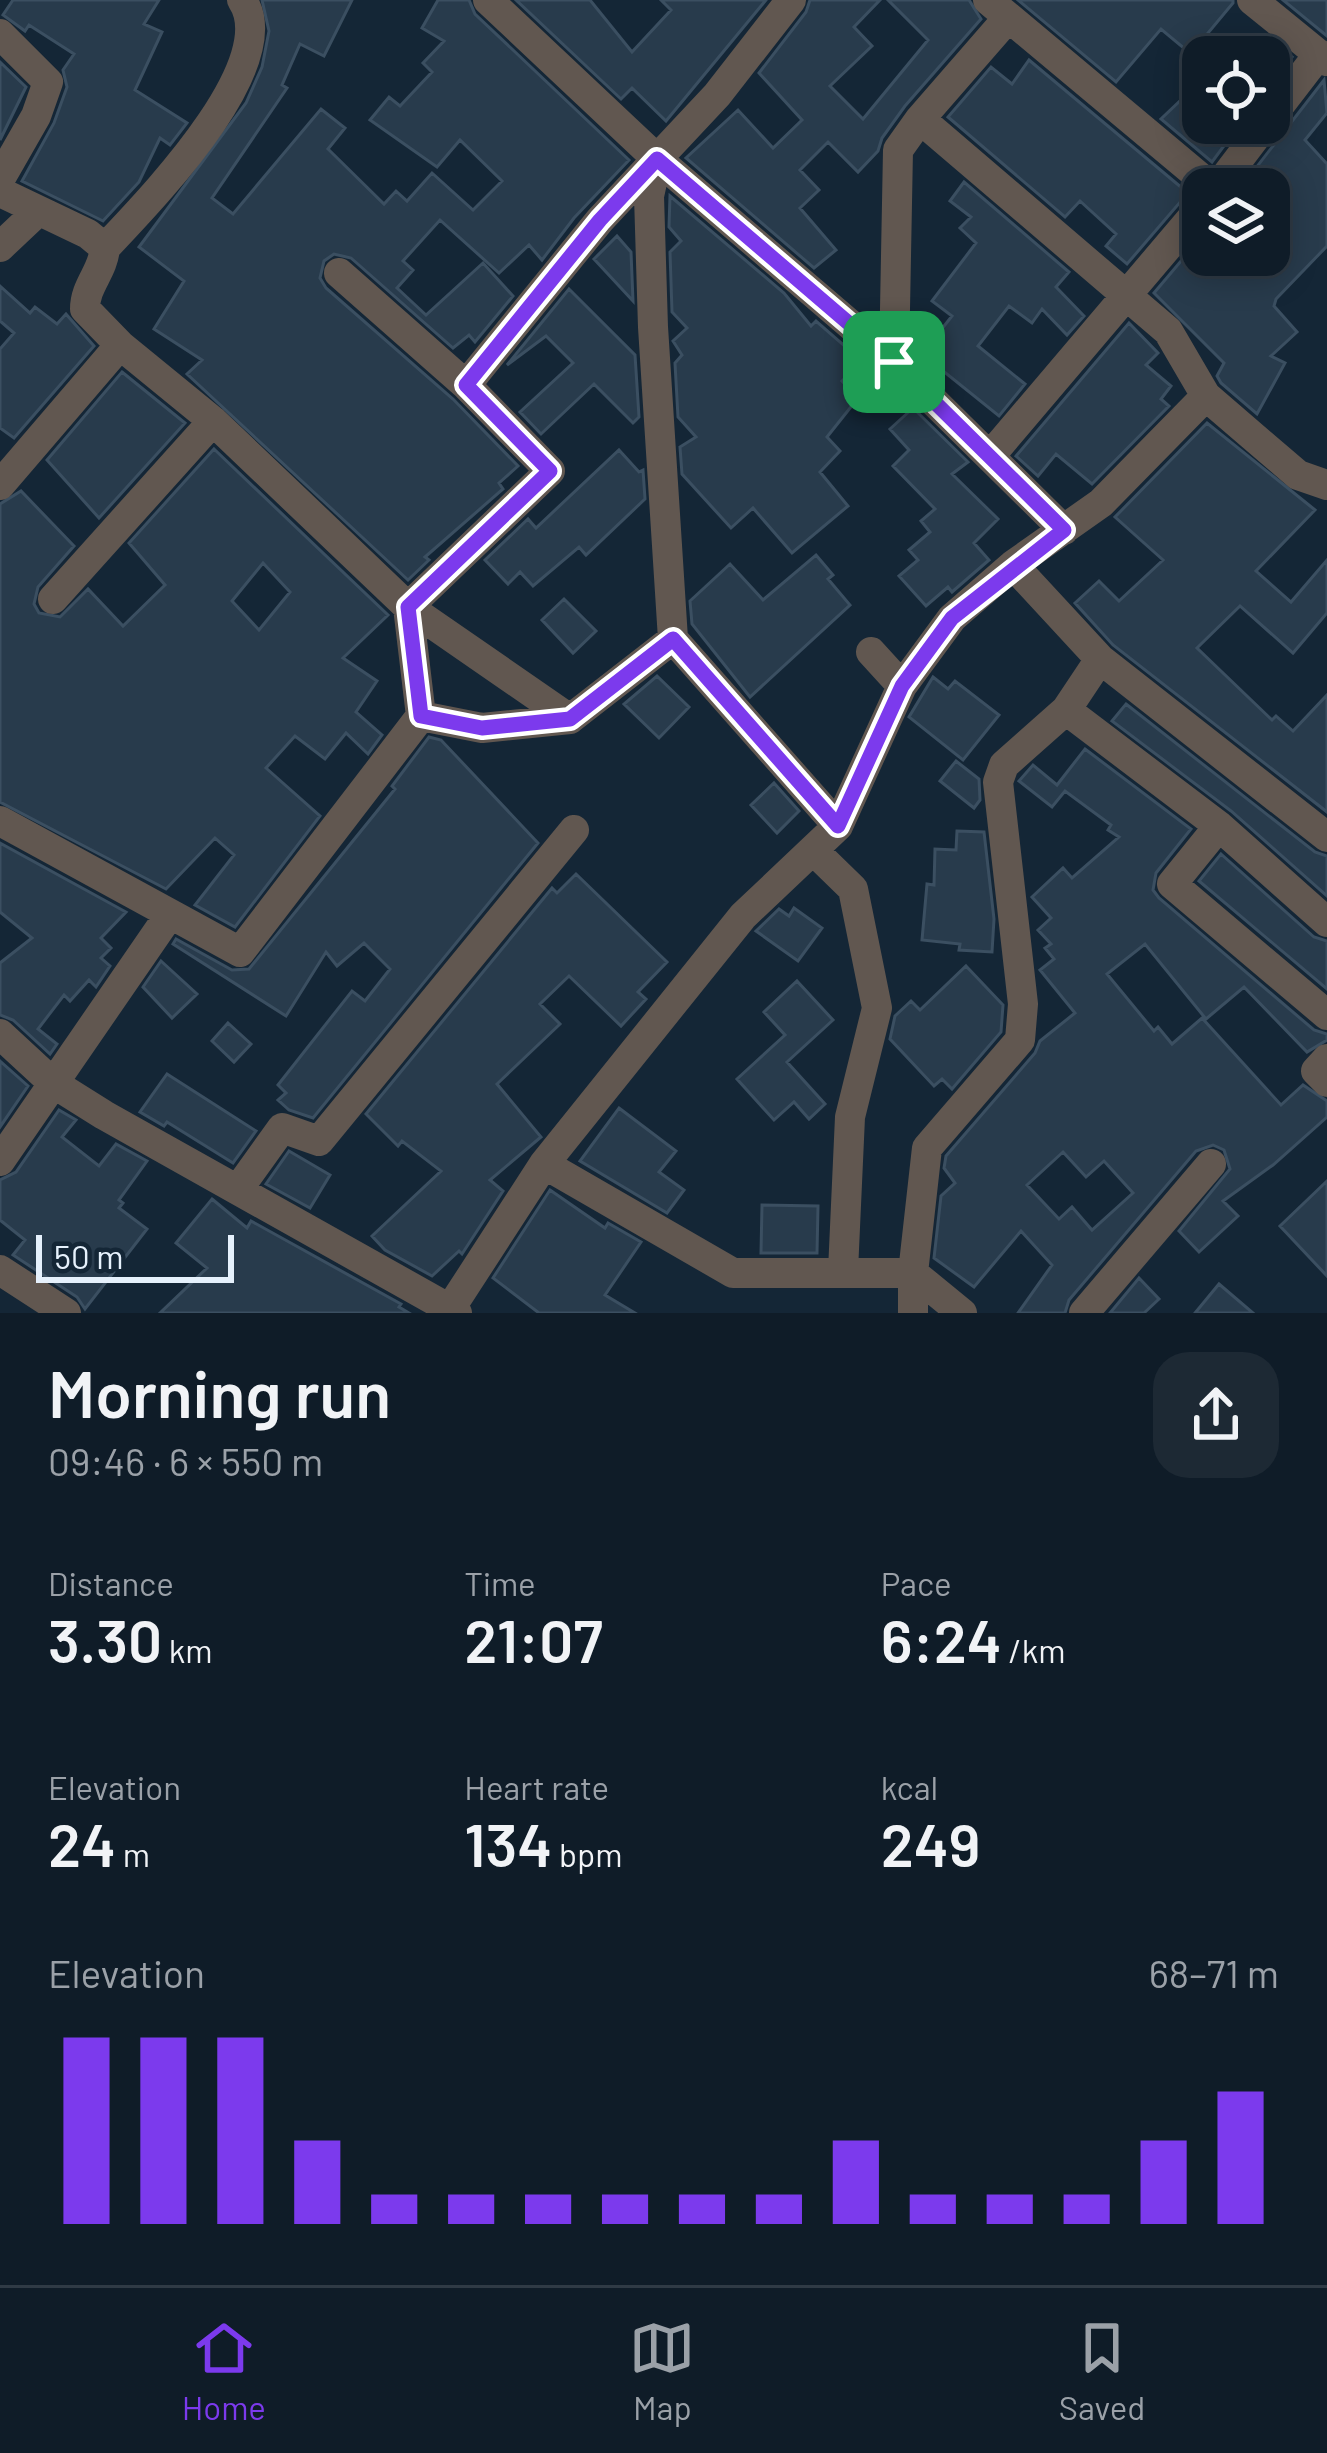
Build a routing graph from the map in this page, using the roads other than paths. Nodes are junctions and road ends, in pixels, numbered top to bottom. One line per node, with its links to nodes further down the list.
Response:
1 (242, 0): 19 (street)
2 (488, 0): 11 (street)
3 (791, 0): 11 (street)
4 (1252, 0): 7 (street)
5 (998, 9): 9 (street); 12 (street)
6 (0, 34): 14 (street)
7 (1323, 58): 8 (street)
8 (1290, 96)
9 (920, 118): 21 (street); 23 (street)
10 (1250, 144): 13 (street)
11 (657, 159): 23 (street); 24 (street); 34 (street)
12 (1190, 168)
13 (1231, 168)
14 (0, 179)
15 (0, 192): 16 (street)
16 (37, 212): 18 (street); 19 (street)
17 (1182, 230): 21 (street)
18 (0, 247)
19 (104, 248): 22 (street)
20 (339, 273): 24 (street)
21 (1128, 296): 25 (street); 27 (street)
22 (120, 345): 26 (street); 28 (street)
23 (894, 362): 27 (street)
24 (466, 385): 33 (street)
25 (1206, 397): 29 (street); 30 (street)
26 (213, 422): 32 (street); 33 (street)
27 (990, 456): 30 (street)
28 (0, 485)
29 (1327, 485)
30 (1064, 530): 31 (street)
31 (1013, 565): 36 (street); 37 (street)
32 (52, 599)
33 (408, 607): 39 (street); 40 (street)
34 (673, 639): 40 (street); 42 (street)
35 (872, 652): 37 (street)
36 (1100, 658): 38 (street); 45 (street)
37 (902, 686): 42 (street)
38 (1066, 710): 43 (street); 60 (street)
39 (421, 716): 40 (street); 47 (street)
40 (570, 719)
41 (0, 821): 47 (street)
42 (838, 826): 46 (street)
43 (1219, 826): 48 (street); 49 (street)
44 (574, 830): 57 (street)
45 (1327, 837)
46 (814, 851): 55 (street); 59 (street)
47 (170, 914): 53 (street)
48 (1327, 922)
49 (1327, 1015)
50 (0, 1034): 53 (street)
51 (1327, 1059): 52 (street)
52 (1327, 1082)
53 (53, 1083): 54 (street); 57 (street)
54 (0, 1161)
55 (544, 1164): 59 (street); 61 (street)
56 (1211, 1165): 65 (street)
57 (239, 1188): 61 (street)
58 (0, 1270): 62 (street)
59 (843, 1271): 60 (street)
60 (913, 1273): 63 (street); 64 (street)
61 (454, 1311)
62 (66, 1313)
63 (913, 1313)
64 (962, 1313)
65 (1084, 1313)

